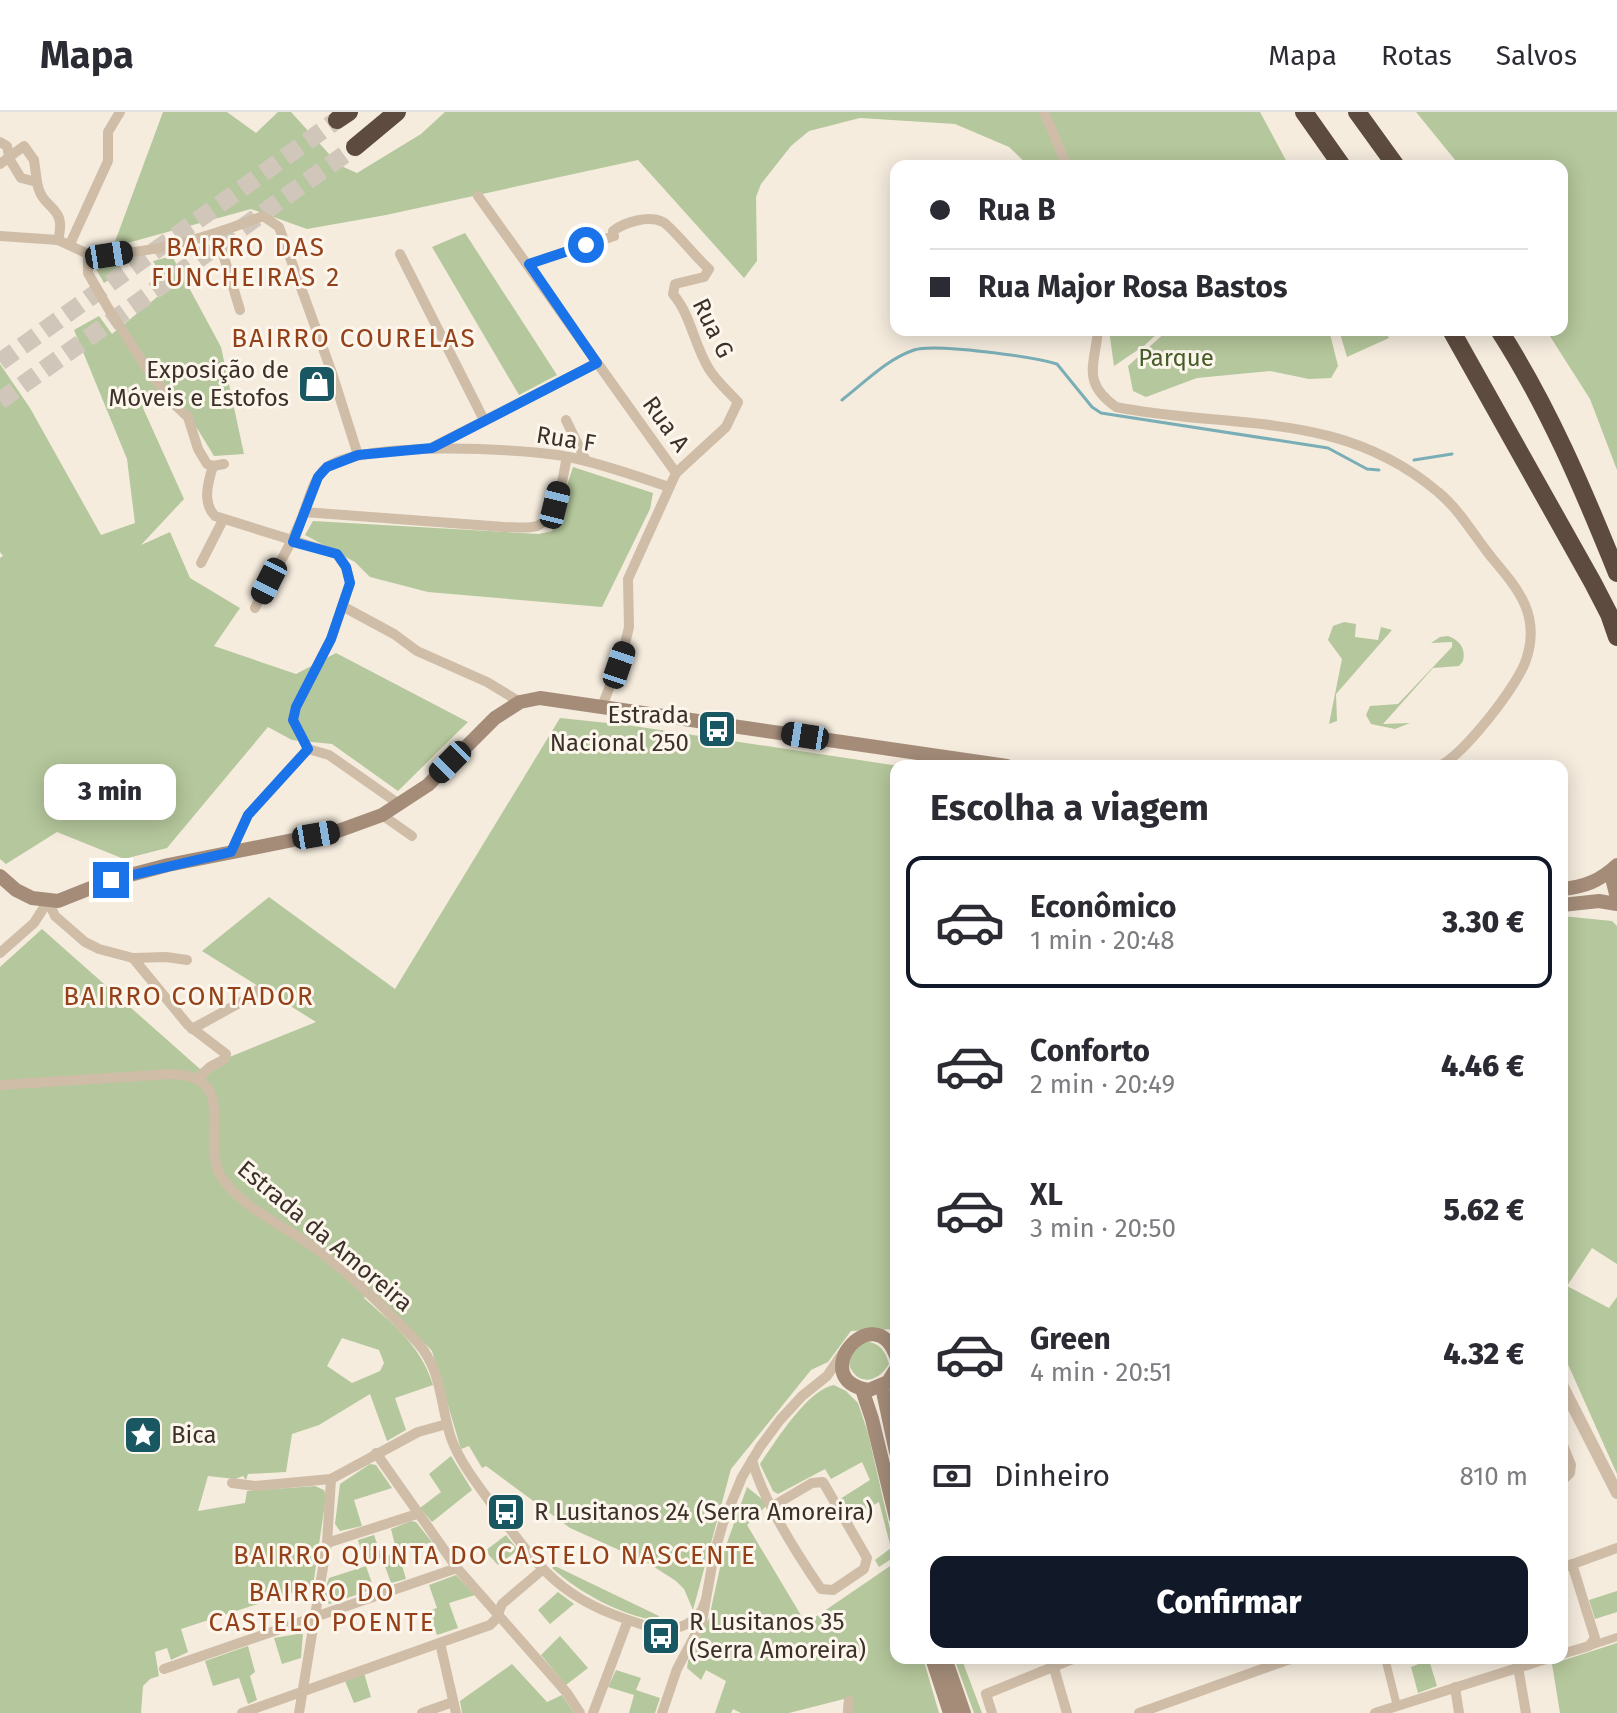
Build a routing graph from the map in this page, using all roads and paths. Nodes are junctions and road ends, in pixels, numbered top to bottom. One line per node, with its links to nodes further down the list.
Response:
1 (120, 112): 18 (street)
2 (397, 112): 7 (highway)
3 (1044, 112): 9 (street)
4 (1304, 112): 10 (highway)
5 (1357, 112): 11 (highway)
6 (0, 142): 8 (street)
7 (355, 147)
8 (10, 155): 12 (street); 13 (street); 13 (street)
9 (1064, 160)
10 (1338, 160)
11 (1392, 160)
12 (0, 164)
13 (37, 182): 17 (street)
14 (478, 196): 21 (street, Rua A)
15 (217, 234): 19 (street); 22 (street); 30 (street)
16 (0, 236): 17 (street)
17 (58, 240): 18 (street)
18 (70, 244): 19 (street)
19 (88, 254): 36 (street)
20 (400, 254): 27 (street)
21 (529, 264): 26 (street, Rua A); 33 (street, Rua G)
22 (240, 310)
23 (1097, 336): 47 (street)
24 (1454, 336): 42 (highway)
25 (1502, 336): 39 (highway)
26 (597, 363): 27 (street); 33 (street, Rua A)
27 (484, 420): 29 (street)
28 (566, 420): 32 (street)
29 (432, 448): 30 (street, Rua F); 31 (street, Rua F)
30 (358, 455): 35 (street)
31 (567, 457): 32 (street, Rua F); 35 (street)
32 (586, 461): 34 (street, Rua F)
33 (676, 473): 34 (street, Rua A)
34 (669, 487): 44 (street, Rua A)
35 (304, 512): 37 (street)
36 (223, 520): 37 (street); 38 (street)
37 (293, 542): 40 (street); 41 (street)
38 (201, 563)
39 (1617, 573)
40 (342, 606): 43 (street); 45 (street)
41 (255, 608)
42 (1617, 637)
43 (520, 702): 44 (main road); 48 (main road)
44 (602, 707): 46 (main road)
45 (308, 749): 48 (street); 51 (street)
46 (966, 760)
47 (1451, 760)
48 (399, 804): 49 (main road)
49 (382, 815): 50 (street); 51 (main road)
50 (412, 836)
51 (231, 852): 56 (main road)
52 (1617, 865): 54 (main road); 55 (main road)
53 (0, 876): 56 (main road)
54 (1568, 888)
55 (1617, 898)
56 (48, 901): 59 (street); 60 (street)
57 (1568, 904): 58 (main road)
58 (1617, 904)
59 (0, 953)
60 (133, 958): 61 (street); 63 (street)
61 (187, 960)
62 (258, 990): 63 (street)
63 (192, 1029): 64 (street)
64 (197, 1079): 65 (street); 73 (street, Estrada da Amoreira)
65 (0, 1085)
66 (890, 1344): 67 (main road)
67 (846, 1349): 68 (street); 70 (main road)
68 (827, 1376): 70 (street); 76 (street)
69 (890, 1379): 71 (main road)
70 (858, 1387): 71 (main road); 82 (main road)
71 (882, 1387): 74 (main road)
72 (1568, 1397): 83 (street)
73 (447, 1424): 75 (street); 91 (street, Estrada da Amoreira)
74 (890, 1424)
75 (376, 1453): 78 (street); 85 (street)
76 (752, 1460): 77 (street); 81 (street)
77 (745, 1471): 80 (street); 81 (street)
78 (331, 1479): 79 (street); 86 (street)
79 (232, 1483)
80 (737, 1486): 81 (street); 92 (street)
81 (763, 1490): 84 (street)
82 (890, 1493)
83 (1617, 1493)
84 (773, 1506): 84 (street)
85 (417, 1514): 86 (street); 89 (street)
86 (327, 1543): 94 (street)
87 (1617, 1548): 88 (street)
88 (1568, 1566)
89 (457, 1568): 93 (street); 94 (street)
90 (1568, 1569): 99 (street)
91 (542, 1570): 93 (street); 95 (street, Estrada da Amoreira)
92 (705, 1602): 96 (street); 100 (street)
93 (499, 1615): 98 (street); 118 (street)
94 (315, 1616): 110 (street); 112 (street)
95 (628, 1620): 96 (street, Estrada da Amoreira); 119 (street)
96 (680, 1626): 100 (street)
97 (1617, 1637): 99 (street)
98 (440, 1643): 112 (street); 113 (street)
99 (1589, 1646): 101 (street)
100 (689, 1648): 120 (street)
101 (1568, 1652)
102 (934, 1664): 121 (main road)
103 (947, 1664): 122 (main road)
104 (1049, 1664): 123 (street)
105 (1054, 1664): 124 (street)
106 (1276, 1664): 125 (street)
107 (1387, 1664): 114 (street)
108 (1528, 1664): 109 (street)
109 (1518, 1667): 111 (street); 128 (street)
110 (164, 1669)
111 (1455, 1687): 114 (street); 127 (street)
112 (303, 1693): 115 (street); 116 (street)
113 (454, 1708): 117 (street)
114 (1398, 1709): 126 (street)
115 (242, 1713)
116 (299, 1713)
117 (422, 1713)
118 (580, 1713)
119 (593, 1713)
120 (662, 1713)
121 (950, 1713)
122 (964, 1713)
123 (992, 1713)
124 (1067, 1713)
125 (1139, 1713)
126 (1375, 1713)
127 (1459, 1713)
128 (1526, 1713)

